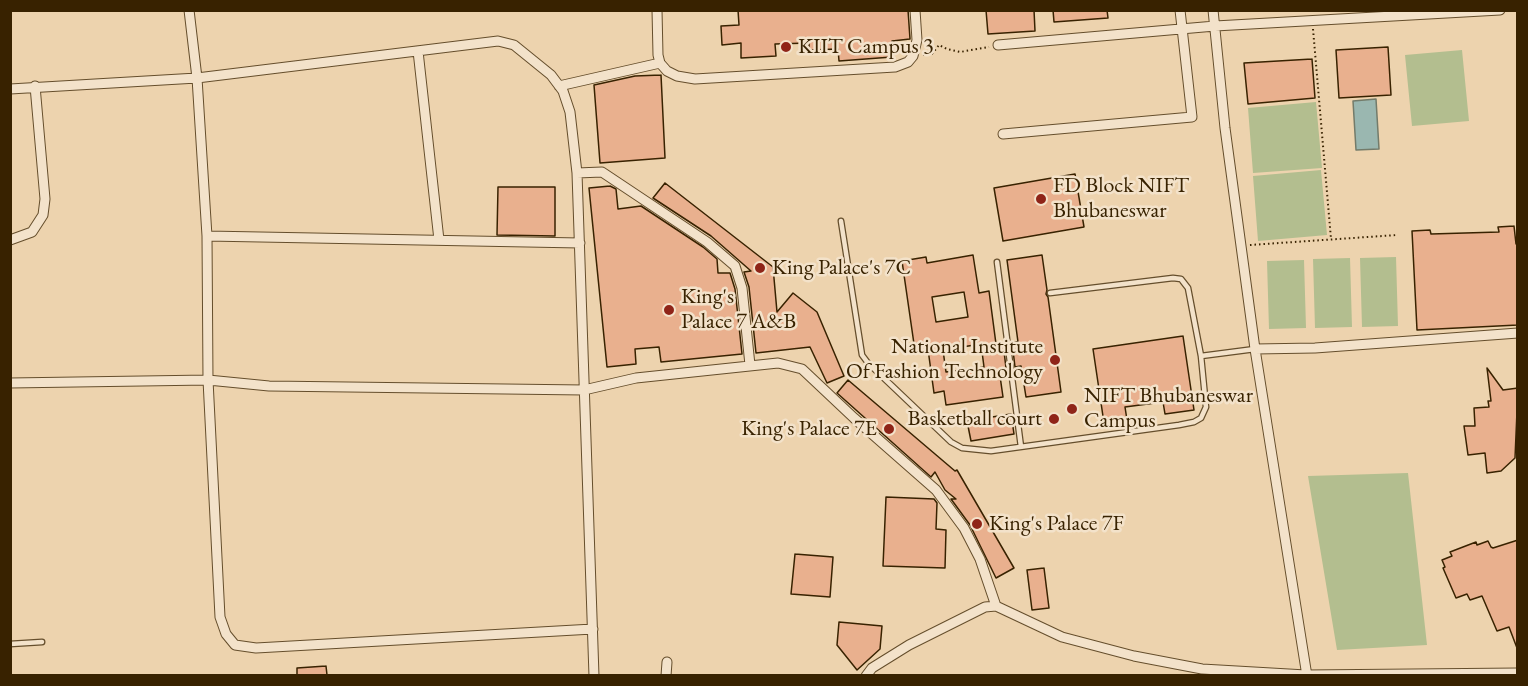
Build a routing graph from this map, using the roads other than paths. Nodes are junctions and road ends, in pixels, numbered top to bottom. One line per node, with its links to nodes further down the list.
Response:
1 (189, 10): 12 (street)
2 (657, 10): 11 (street)
3 (915, 10): 11 (street)
4 (1180, 10): 8 (street)
5 (1213, 10): 7 (street)
6 (1500, 10): 7 (street)
7 (1215, 26): 8 (street); 26 (street)
8 (1182, 29): 9 (street); 16 (street)
9 (998, 45)
10 (418, 51): 12 (street); 14 (street); 21 (street)
11 (660, 63): 14 (street)
12 (197, 78): 13 (street); 19 (street)
13 (35, 86): 15 (street); 20 (street)
14 (559, 86): 17 (street)
15 (10, 89)
16 (1003, 134)
17 (577, 173): 22 (street); 28 (street)
18 (841, 221): 32 (lane)
19 (207, 236): 21 (street); 29 (street)
20 (10, 240)
21 (439, 240): 22 (street)
22 (580, 243): 31 (street)
23 (997, 262): 32 (lane)
24 (1050, 293): 27 (lane)
25 (1518, 333): 26 (street)
26 (1255, 349): 27 (lane); 43 (street)
27 (1201, 356): 32 (lane)
28 (750, 365): 31 (street); 33 (street)
29 (208, 380): 30 (street); 31 (street); 34 (street)
30 (10, 383)
31 (584, 390): 34 (street)
32 (1021, 447)
33 (996, 606): 39 (street); 42 (street)
34 (593, 629): 40 (street)
35 (42, 642): 36 (lane)
36 (10, 644)
37 (667, 662): 41 (street)
38 (1518, 673): 43 (street)
39 (1229, 674): 43 (street)
40 (594, 675)
41 (666, 675)
42 (866, 675)
43 (1306, 675)

